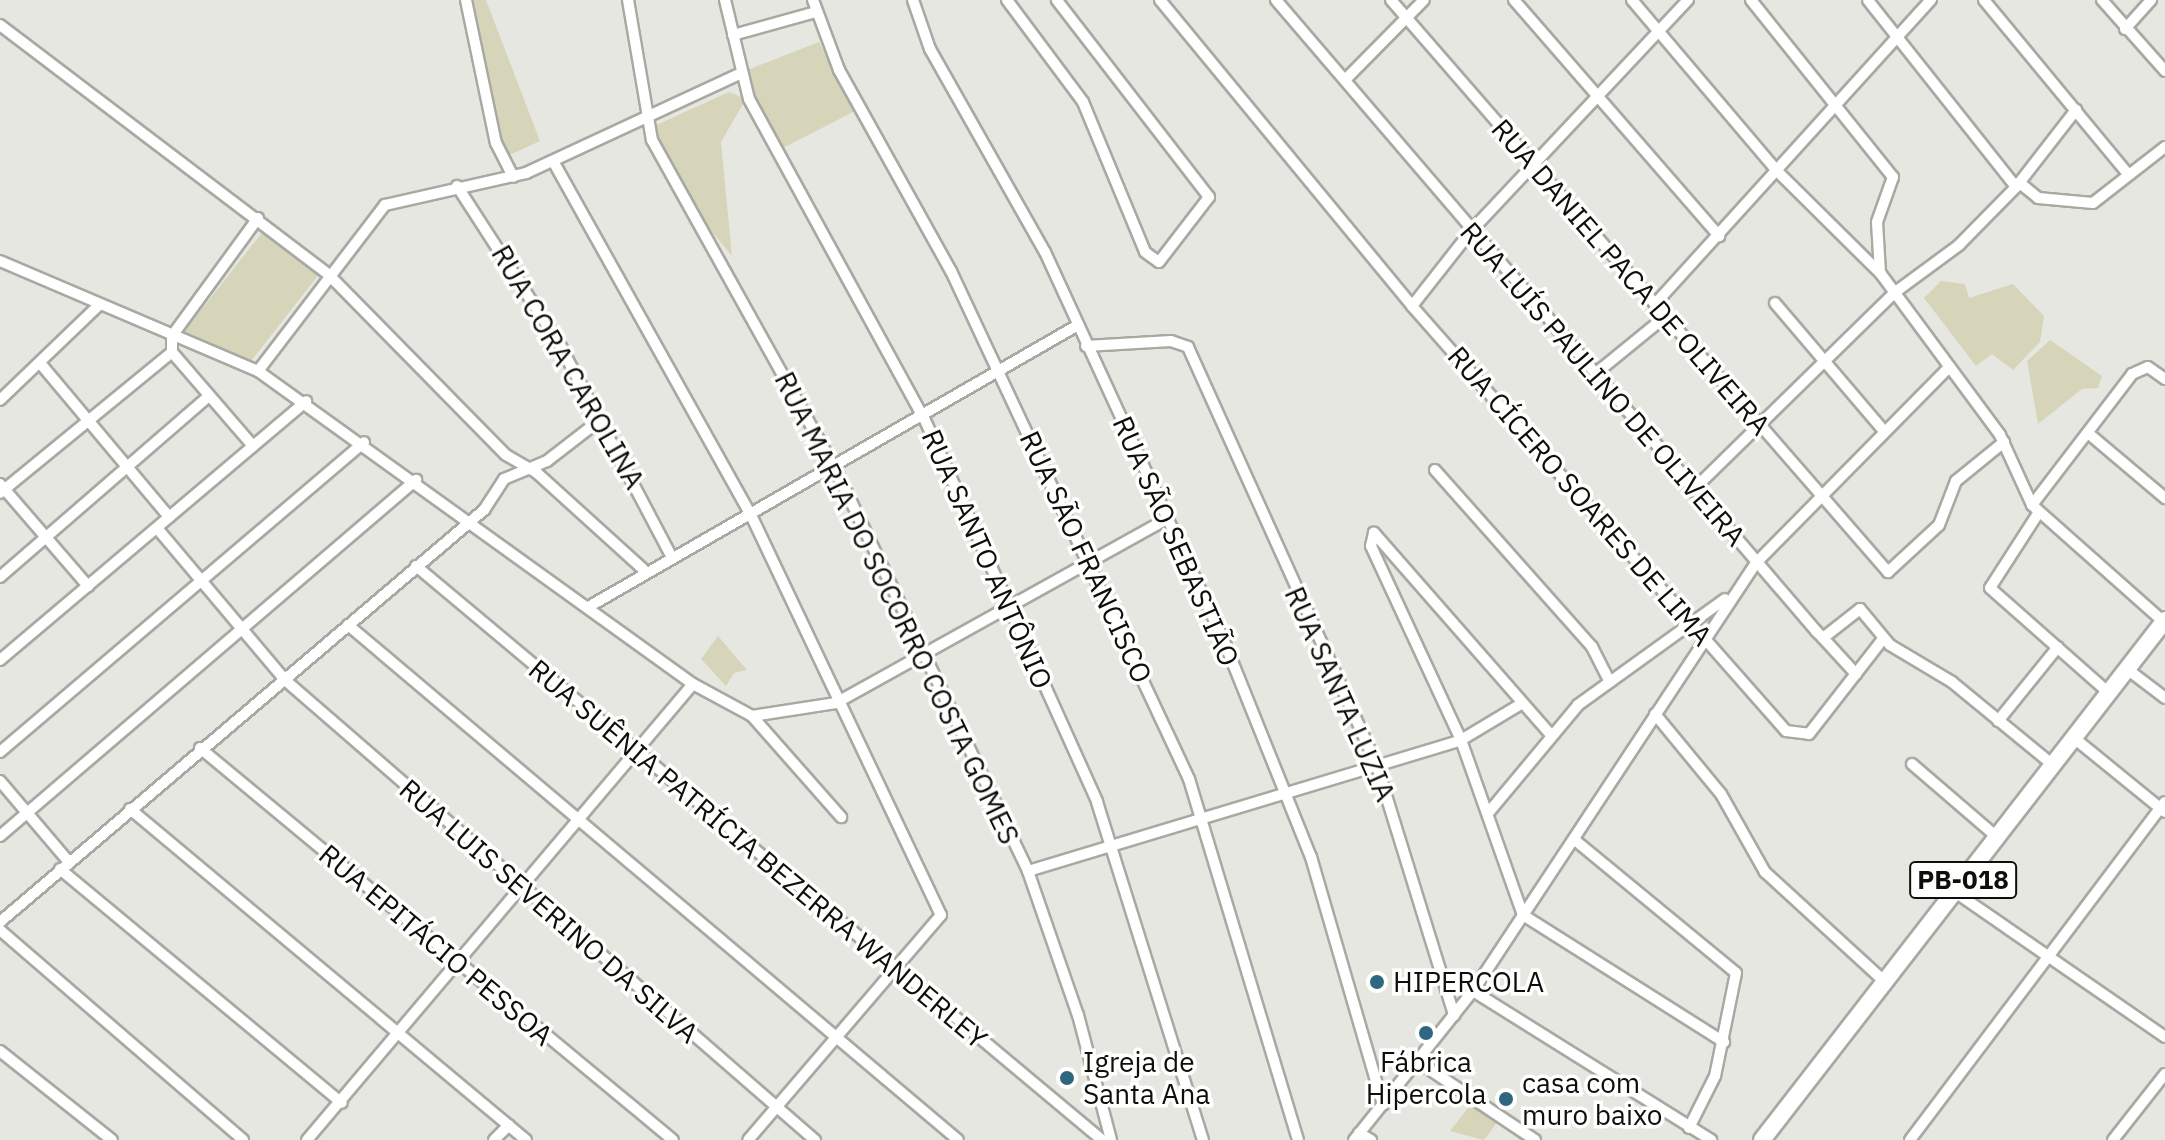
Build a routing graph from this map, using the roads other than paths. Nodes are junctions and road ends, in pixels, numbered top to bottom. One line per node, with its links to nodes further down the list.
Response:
1 (466, 0): 40 (street)
2 (628, 0): 34 (street, RUA MARIA DO SOCORRO COSTA GOMES)
3 (725, 0): 26 (street, RUA SANTO ANTÔNIO)
4 (813, 0): 21 (street, RUA SÃO FRANCISCO)
5 (913, 0): 55 (street, RUA SÃO SEBASTIÃO)
6 (1007, 0): 7 (street)
7 (1057, 0)
8 (1160, 0): 53 (street, RUA CÍCERO SOARES DE LIMA)
9 (1276, 0): 30 (street, RUA LUÍS PAULINO DE OLIVEIRA)
10 (1391, 0): 22 (street, RUA DANIEL PACA DE OLIVEIRA)
11 (1424, 0): 22 (street)
12 (1514, 0): 31 (street)
13 (1632, 0): 25 (street)
14 (1688, 0): 25 (street)
15 (1751, 0): 32 (street)
16 (1868, 0): 27 (street)
17 (1931, 0): 27 (street)
18 (1984, 0): 33 (street)
19 (2102, 0): 24 (street)
20 (2151, 0): 24 (street)
21 (816, 12): 26 (street); 64 (street, RUA SÃO FRANCISCO)
22 (1406, 20): 30 (street); 37 (street, RUA DANIEL PACA DE OLIVEIRA)
23 (0, 25): 43 (street)
24 (2125, 29): 28 (street)
25 (1659, 31): 31 (street); 38 (street)
26 (733, 35): 29 (street, RUA SANTO ANTÔNIO)
27 (1898, 40): 32 (street); 41 (street)
28 (2165, 71)
29 (741, 73): 34 (street); 69 (street, RUA SANTO ANTÔNIO)
30 (1345, 80): 44 (street, RUA LUÍS PAULINO DE OLIVEIRA)
31 (1597, 101): 37 (street); 45 (street)
32 (1841, 104): 38 (street); 47 (street)
33 (2076, 110): 39 (street); 41 (street)
34 (645, 119): 36 (street); 80 (street, RUA MARIA DO SOCORRO COSTA GOMES)
35 (2165, 147): 39 (street)
36 (553, 161): 40 (street); 88 (street)
37 (1536, 167): 44 (street); 51 (street, RUA DANIEL PACA DE OLIVEIRA)
38 (1778, 172): 45 (street); 47 (street)
39 (2129, 175): 41 (street)
40 (513, 177): 42 (street)
41 (2019, 185): 49 (street)
42 (457, 186): 48 (street); 71 (street, RUA CORA CAROLINA)
43 (258, 218): 48 (street); 56 (street)
44 (1471, 231): 53 (street); 63 (street, RUA LUÍS PAULINO DE OLIVEIRA)
45 (1719, 236): 51 (street)
46 (0, 261): 52 (street)
47 (1881, 274): 49 (street)
48 (329, 275): 62 (street); 79 (street)
49 (1894, 293): 59 (street); 61 (street)
50 (1775, 303): 59 (street)
51 (1655, 304): 54 (street, RUA DANIEL PACA DE OLIVEIRA)
52 (99, 305): 56 (street); 60 (street)
53 (1412, 306): 106 (street, RUA CÍCERO SOARES DE LIMA)
54 (1666, 316): 63 (street); 72 (street, RUA DANIEL PACA DE OLIVEIRA)
55 (1078, 325): 57 (street, RUA SÃO SEBASTIÃO); 64 (street)
56 (172, 336): 58 (street); 62 (street)
57 (1086, 346): 90 (street, RUA SÃO SEBASTIÃO); 135 (street, RUA SANTA LUZIA)
58 (172, 352): 66 (street); 70 (street)
59 (1826, 359): 72 (street); 73 (street)
60 (40, 363): 67 (street); 70 (street)
61 (1947, 369): 73 (street); 76 (street)
62 (258, 371): 68 (street)
63 (1595, 374): 84 (street, RUA LUÍS PAULINO DE OLIVEIRA)
64 (1000, 375): 69 (street); 95 (street, RUA SÃO FRANCISCO)
65 (2165, 379): 74 (street)
66 (209, 396): 77 (street); 78 (street)
67 (0, 400)
68 (306, 401): 75 (street); 77 (street)
69 (924, 418): 80 (street); 104 (street, RUA SANTO ANTÔNIO)
70 (87, 419): 78 (street); 83 (street)
71 (600, 420): 79 (street); 94 (street, RUA CORA CAROLINA)
72 (1761, 425): 84 (street); 85 (street, RUA DANIEL PACA DE OLIVEIRA)
73 (1883, 430): 85 (street)
74 (2088, 433): 86 (street); 87 (street)
75 (364, 442): 82 (street); 100 (street)
76 (2004, 442): 85 (street, RUA DANIEL PACA DE OLIVEIRA); 87 (street)
77 (253, 446): 89 (street)
78 (128, 468): 89 (street); 93 (street)
79 (531, 468): 91 (street); 98 (street)
80 (836, 470): 88 (street); 113 (street, RUA MARIA DO SOCORRO COSTA GOMES)
81 (1435, 470): 118 (street)
82 (416, 480): 91 (street); 108 (street)
83 (1, 489): 93 (street)
84 (1692, 491): 96 (street, RUA LUÍS PAULINO DE OLIVEIRA)
85 (1818, 494): 96 (street)
86 (2165, 498)
87 (2036, 508): 105 (street); 112 (street)
88 (750, 513): 94 (street); 122 (street)
89 (169, 517): 92 (street)
90 (1168, 518): 95 (street); 137 (street, RUA SÃO SEBASTIÃO)
91 (469, 520): 97 (street); 103 (street)
92 (157, 528): 100 (street, RUA LUIS SEVERINO DA SILVA); 101 (street)
93 (45, 538): 99 (street); 101 (street)
94 (670, 554): 98 (street)
95 (1090, 563): 104 (street); 142 (street, RUA SÃO FRANCISCO)
96 (1756, 563): 102 (street); 110 (street, RUA LUÍS PAULINO DE OLIVEIRA)
97 (416, 566): 107 (street); 132 (street, RUA SUÊNIA PATRÍCIA BEZERRA WANDERLEY)
98 (643, 569): 103 (street)
99 (0, 577)
100 (201, 581): 108 (street, RUA LUIS SEVERINO DA SILVA); 131 (street)
101 (88, 586): 114 (street)
102 (1733, 594): 106 (street); 109 (street)
103 (590, 606): 119 (street)
104 (1009, 610): 113 (street); 148 (street, RUA SANTO ANTÔNIO)
105 (2164, 621): 115 (main road, PB-018)
106 (1690, 623): 109 (street, RUA CÍCERO SOARES DE LIMA); 118 (street)
107 (348, 625): 117 (street); 144 (street)
108 (242, 628): 117 (street, RUA LUIS SEVERINO DA SILVA); 141 (street)
109 (1703, 636): 116 (street, RUA CÍCERO SOARES DE LIMA); 124 (street)
110 (1823, 638): 111 (street); 116 (street, RUA LUÍS PAULINO DE OLIVEIRA)
111 (1883, 639): 116 (street, RUA CÍCERO SOARES DE LIMA); 126 (street)
112 (2058, 647): 120 (street); 126 (street)
113 (924, 658): 122 (street); 150 (street, RUA MARIA DO SOCORRO COSTA GOMES)
114 (0, 660)
115 (2127, 669): 120 (main road, PB-018); 121 (street)
116 (1856, 674)
117 (285, 680): 130 (street); 151 (street, RUA LUIS SEVERINO DA SILVA)
118 (1610, 682): 127 (street)
119 (693, 684): 125 (street); 132 (street)
120 (2109, 693): 128 (main road, PB-018)
121 (2165, 698)
122 (836, 703): 125 (street); 158 (street)
123 (1521, 704): 127 (street); 129 (street); 129 (street)
124 (1655, 714): 147 (street); 159 (street)
125 (752, 716): 143 (street)
126 (1998, 721): 134 (street)
127 (1551, 735): 140 (street)
128 (2074, 738): 134 (main road, PB-018); 138 (street)
129 (1461, 740): 135 (street); 140 (street)
130 (200, 748): 139 (street); 157 (street, RUA EPITÁCIO PESSOA)
131 (0, 752)
132 (638, 753): 144 (street); 158 (street, RUA SUÊNIA PATRÍCIA BEZERRA WANDERLEY)
133 (1912, 764): 146 (street)
134 (2053, 765): 146 (main road, PB-018)
135 (1377, 766): 137 (street); 161 (street, RUA SANTA LUZIA)
136 (0, 781): 141 (street)
137 (1288, 791): 142 (street); 170 (street, RUA SÃO SEBASTIÃO)
138 (2163, 807): 156 (street)
139 (130, 809): 149 (street); 162 (street)
140 (1489, 812): 153 (street)
141 (27, 813): 145 (street); 149 (street)
142 (1203, 816): 148 (street); 187 (street, RUA SÃO FRANCISCO)
143 (841, 817)
144 (580, 821): 151 (street); 163 (street)
145 (0, 836)
146 (1997, 837): 152 (main road, PB-018)
147 (1576, 841): 153 (street); 165 (street)
148 (1115, 844): 150 (street); 186 (street, RUA SANTO ANTÔNIO)
149 (64, 866): 154 (street); 169 (street)
150 (1028, 871): 185 (street, RUA MARIA DO SOCORRO COSTA GOMES)
151 (523, 892): 157 (street); 171 (street, RUA LUIS SEVERINO DA SILVA)
152 (1955, 892): 156 (street); 159 (main road, PB-018)
153 (1523, 915): 160 (street); 165 (street)
154 (0, 922)
155 (0, 930): 176 (street)
156 (2054, 956): 164 (street); 192 (street)
157 (460, 966): 162 (street); 180 (street, RUA EPITÁCIO PESSOA)
158 (893, 968): 163 (street); 184 (street, RUA SUÊNIA PATRÍCIA BEZERRA WANDERLEY)
159 (1885, 982): 191 (main road, PB-018)
160 (1473, 991): 161 (street); 173 (street)
161 (1454, 1015): 167 (street)
162 (402, 1035): 169 (street); 172 (street)
163 (836, 1035): 171 (street); 183 (street)
164 (2165, 1037)
165 (1724, 1042): 173 (street)
166 (0, 1051): 175 (street)
167 (1417, 1061): 170 (street); 189 (street)
168 (2165, 1074): 193 (street)
169 (342, 1103): 177 (street)
170 (1383, 1105): 174 (street)
171 (776, 1107): 181 (street); 182 (street, RUA LUIS SEVERINO DA SILVA)
172 (509, 1125): 178 (street); 179 (street)
173 (1689, 1128): 190 (street)
174 (1357, 1136): 188 (street)
175 (112, 1140)
176 (243, 1140)
177 (307, 1140)
178 (494, 1140)
179 (526, 1140)
180 (673, 1140)
181 (748, 1140)
182 (815, 1140)
183 (958, 1140)
184 (1102, 1140)
185 (1111, 1140)
186 (1203, 1140)
187 (1298, 1140)
188 (1371, 1140)
189 (1535, 1140)
190 (1711, 1140)
191 (1762, 1140)
192 (1910, 1140)
193 (2113, 1140)

